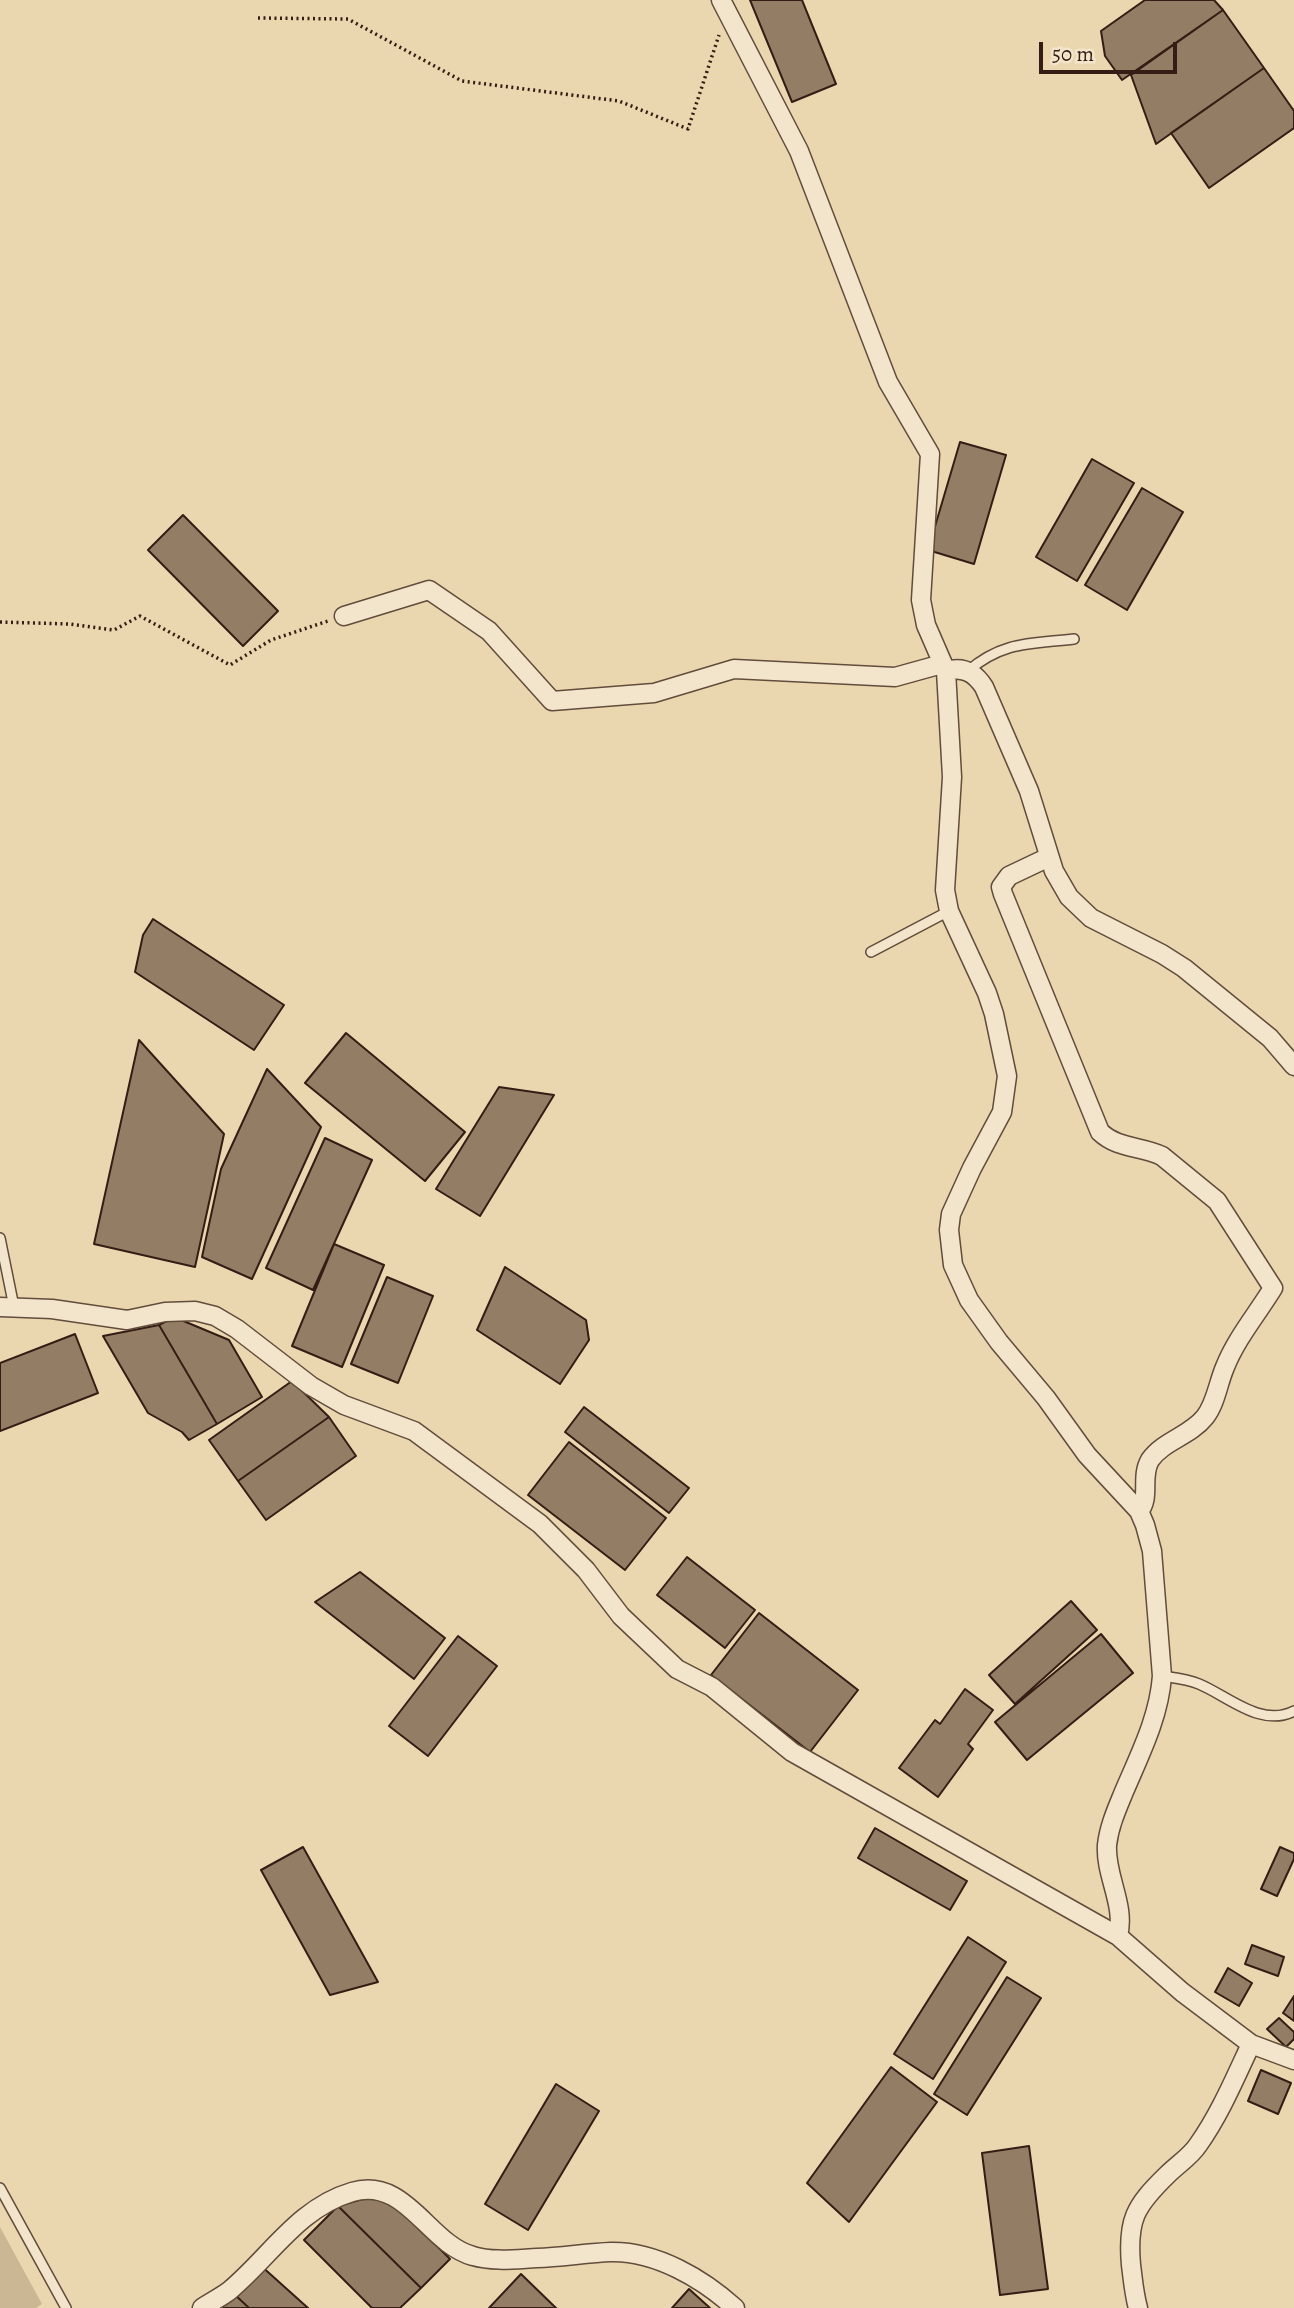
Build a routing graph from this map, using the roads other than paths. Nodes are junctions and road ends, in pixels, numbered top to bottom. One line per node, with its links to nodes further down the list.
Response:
1 (724, 6): 4 (street)
2 (344, 616): 4 (street)
3 (1074, 639): 5 (lane)
4 (944, 667): 5 (street); 7 (street)
5 (968, 671): 6 (street)
6 (1049, 857): 9 (street); 12 (street)
7 (949, 911): 8 (lane); 12 (street)
8 (871, 952)
9 (1294, 1066)
10 (0, 1238): 11 (lane)
11 (7, 1307): 15 (street)
12 (1139, 1511): 13 (street)
13 (1162, 1676): 14 (lane); 15 (street)
14 (1294, 1711)
15 (1118, 1936): 16 (street)
16 (1251, 2044): 17 (street); 22 (street)
17 (1294, 2060)
18 (0, 2188): 19 (lane)
19 (66, 2308)
20 (202, 2308): 21 (street)
21 (735, 2308)
22 (1138, 2308)

